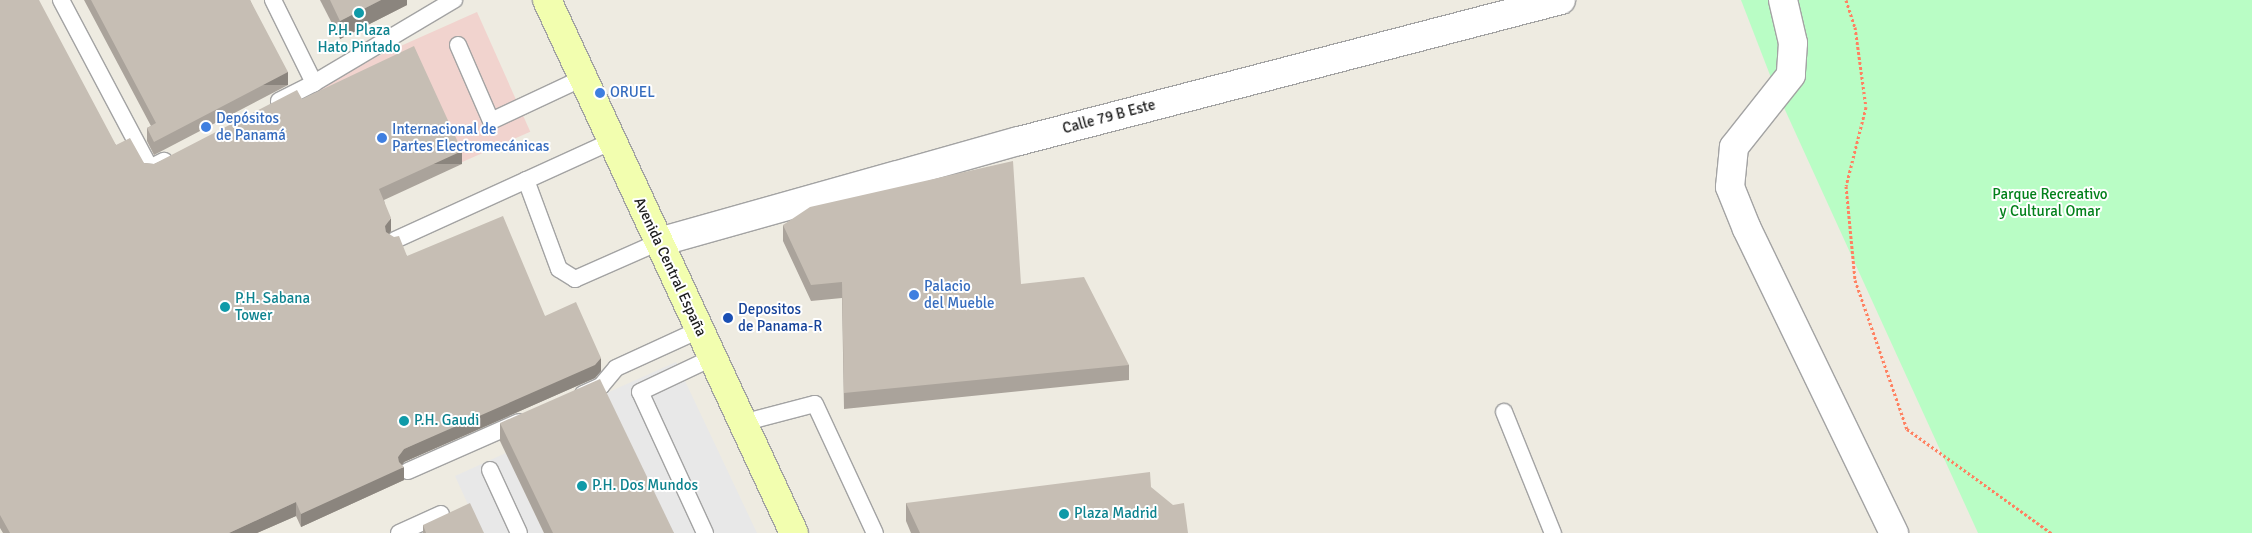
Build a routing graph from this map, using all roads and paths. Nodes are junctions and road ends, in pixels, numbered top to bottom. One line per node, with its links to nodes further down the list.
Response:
1 (60, 0): 13 (lane)
2 (273, 0): 10 (lane)
3 (454, 0): 10 (lane)
4 (547, 0): 9 (main road, Avenida Central España)
5 (1561, 0): 16 (street, Calle 79 B Este)
6 (1783, 0): 32 (street)
7 (1846, 0): 33 (path)
8 (458, 45): 9 (lane)
9 (583, 78): 12 (main road, Avenida Central España)
10 (314, 83): 11 (lane)
11 (267, 107)
12 (612, 140): 14 (lane); 16 (main road, Avenida Central España)
13 (176, 155)
14 (526, 180): 15 (lane); 16 (lane)
15 (395, 240)
16 (659, 242): 17 (main road, Avenida Central España)
17 (699, 330): 18 (main road, Avenida Central España); 19 (lane)
18 (712, 358): 22 (main road, Avenida Central España); 28 (lane)
19 (566, 401)
20 (1504, 412): 31 (lane)
21 (531, 417): 24 (lane)
22 (742, 423): 29 (main road, Avenida Central España); 30 (lane)
23 (490, 470): 27 (lane)
24 (408, 471)
25 (441, 514): 26 (lane)
26 (399, 533)
27 (519, 533)
28 (705, 533)
29 (794, 533)
30 (875, 533)
31 (1553, 533)
32 (1894, 533)
33 (2051, 533)

